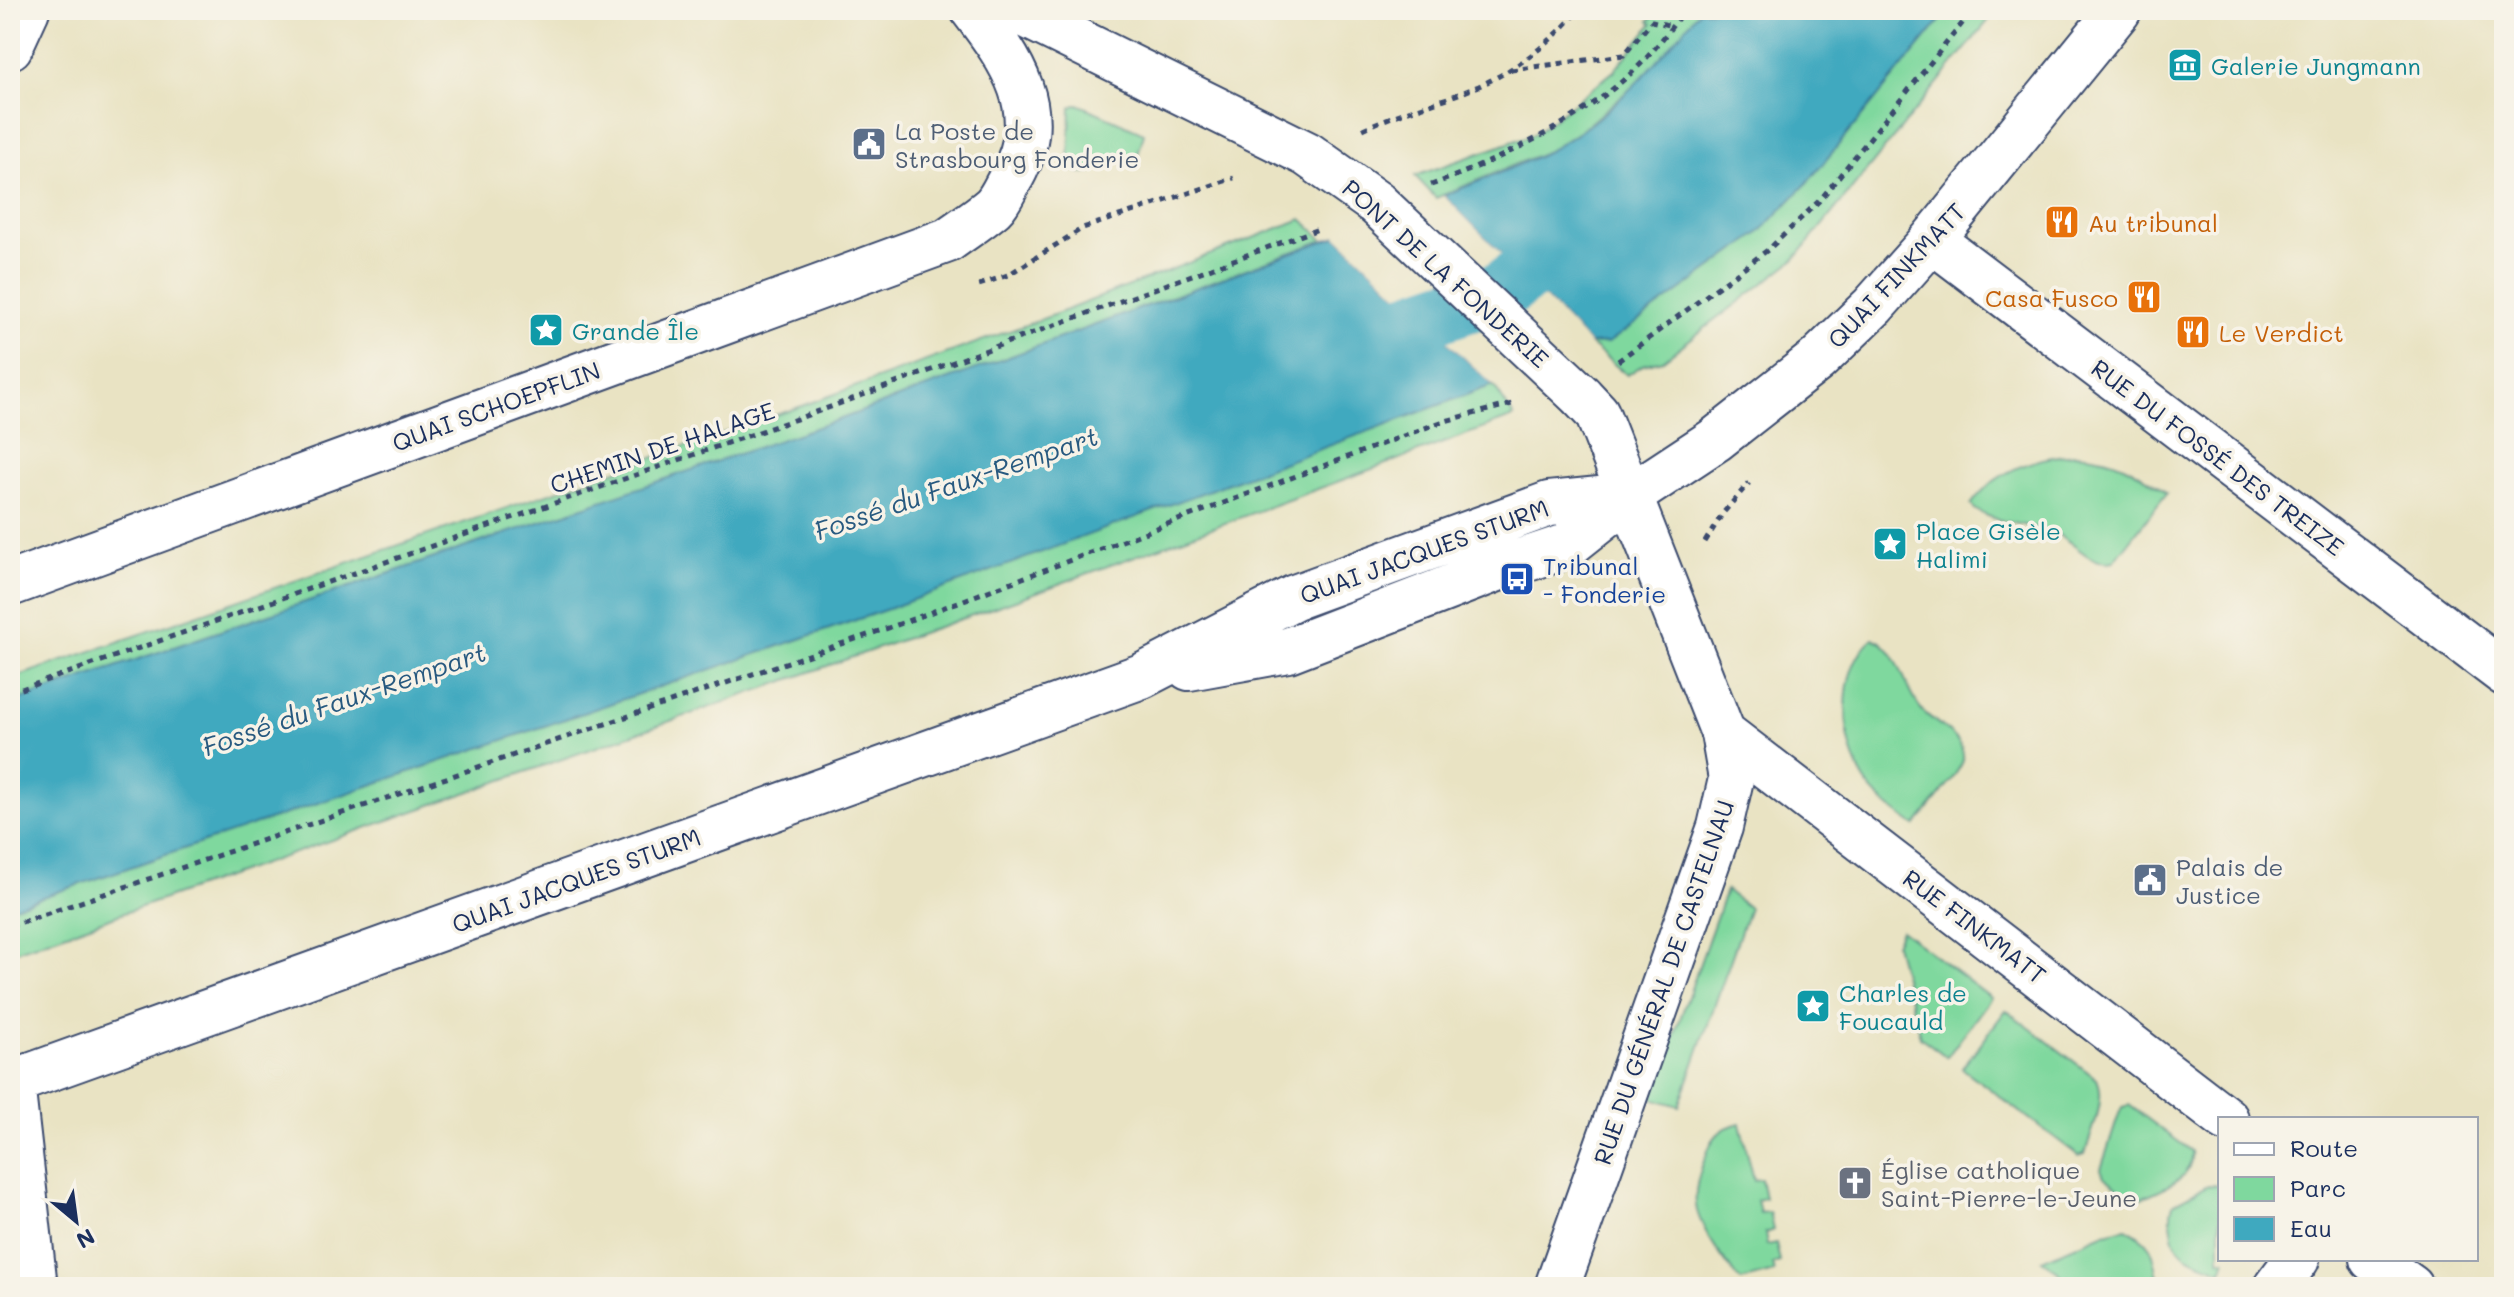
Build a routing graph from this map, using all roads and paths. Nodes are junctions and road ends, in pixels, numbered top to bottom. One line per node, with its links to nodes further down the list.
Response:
1 (27, 10): 9 (street)
2 (973, 10): 18 (street, QUAI SCHOEPFLIN)
3 (1015, 10): 11 (street, PONT DE LA FONDERIE)
4 (1579, 10): 10 (path)
5 (1684, 10): 8 (path)
6 (1973, 10): 15 (path)
7 (2119, 10): 14 (street, QUAI FINKMATT)
8 (1672, 26): 10 (path); 12 (path)
9 (10, 47)
10 (1510, 70): 11 (path)
11 (1307, 154): 17 (street, PONT DE LA FONDERIE, bridge)
12 (1439, 182)
13 (1323, 227): 20 (path, CHEMIN DE HALAGE)
14 (1932, 240): 17 (street, QUAI FINKMATT); 19 (street, RUE DU FOSSÉ DES TREIZE)
15 (1613, 364)
16 (1508, 405): 22 (path)
17 (1630, 496): 21 (street, RUE DU GÉNÉRAL DE CASTELNAU); 23 (street, QUAI JACQUES STURM)
18 (10, 584)
19 (2504, 673)
20 (10, 693)
21 (1723, 733): 24 (street, RUE FINKMATT); 28 (street, RUE DU GÉNÉRAL DE CASTELNAU)
22 (10, 926)
23 (11, 1083): 27 (street)
24 (2223, 1117)
25 (2296, 1261): 29 (street)
26 (2375, 1261): 30 (street)
27 (35, 1287)
28 (1557, 1287)
29 (2276, 1287)
30 (2411, 1287)

